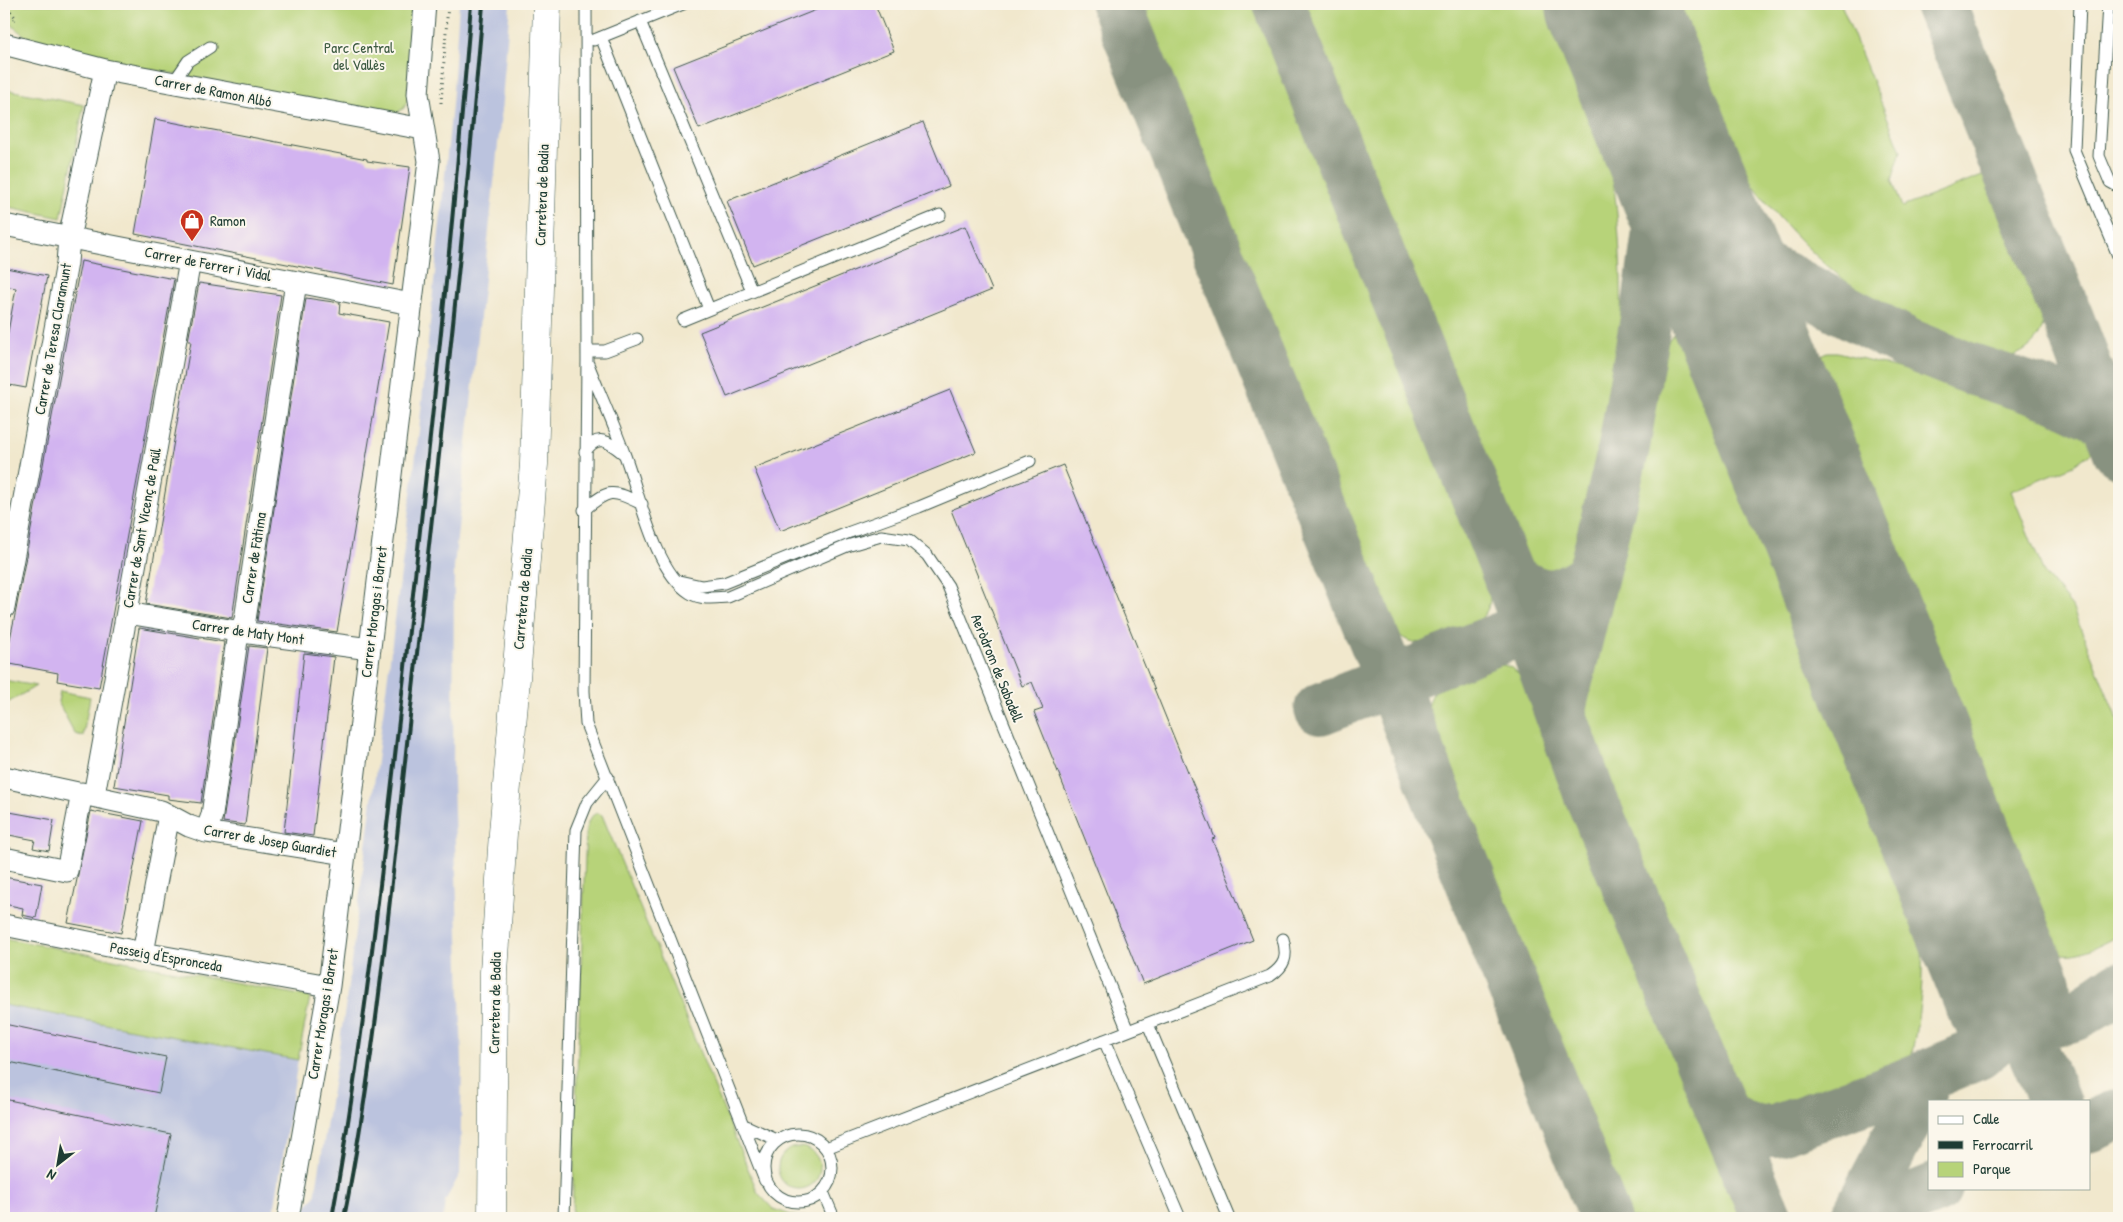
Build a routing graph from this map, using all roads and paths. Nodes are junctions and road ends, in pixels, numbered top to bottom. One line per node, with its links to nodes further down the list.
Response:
1 (4, 4): 9 (path)
2 (425, 4): 18 (street, Carrer Moragas i Barret)
3 (448, 4): 17 (path)
4 (547, 4): 61 (street, Carretera de Badia)
5 (586, 4): 13 (lane)
6 (683, 4): 10 (lane)
7 (2080, 4): 23 (lane)
8 (2108, 4): 19 (lane)
9 (13, 21)
10 (640, 21): 11 (lane); 26 (lane)
11 (601, 37): 13 (lane); 28 (lane)
12 (4, 44): 15 (street, Carrer de Ramon Albó)
13 (586, 44): 31 (lane)
14 (210, 47): 16 (lane)
15 (105, 70): 16 (street, Carrer de Ramon Albó); 22 (street, Carrer de Teresa Claramunt)
16 (173, 83): 18 (street, Carrer de Ramon Albó)
17 (441, 105)
18 (423, 129): 27 (street, Carrer Moragas i Barret)
19 (2119, 187)
20 (940, 215): 26 (lane)
21 (4, 225): 22 (street, Carrer de Ferrer i Vidal)
22 (69, 238): 24 (street, Carrer de Ferrer i Vidal); 38 (street, Carrer de Teresa Claramunt)
23 (2119, 258)
24 (190, 261): 25 (street, Carrer de Ferrer i Vidal); 39 (street, Carrer de Sant Vicenç de Paül)
25 (296, 282): 27 (street, Carrer de Ferrer i Vidal); 40 (street, Carrer de Fàtima)
26 (752, 290): 28 (lane)
27 (411, 304): 41 (street, Carrer Moragas i Barret)
28 (709, 308): 29 (lane)
29 (683, 320)
30 (637, 339): 31 (lane)
31 (587, 355): 32 (lane); 33 (lane)
32 (585, 452): 33 (lane); 36 (lane)
33 (625, 455): 35 (lane)
34 (1030, 461): 37 (lane)
35 (642, 504): 36 (lane); 37 (lane)
36 (584, 510): 43 (lane)
37 (675, 580): 54 (lane, Aeròdrom de Sabadell)
38 (4, 608)
39 (127, 613): 40 (street, Carrer de Maty Mont); 44 (street, Carrer de Sant Vicenç de Paül)
40 (242, 632): 41 (street, Carrer de Maty Mont); 46 (street, Carrer de Fàtima)
41 (370, 649): 47 (street, Carrer Moragas i Barret)
42 (4, 777): 44 (street, Carrer de Josep Guardiet)
43 (608, 777): 56 (lane); 63 (lane)
44 (88, 794): 45 (street, Carrer de Josep Guardiet); 48 (street, Carrer de Sant Vicenç de Paül)
45 (169, 815): 46 (street, Carrer de Josep Guardiet); 51 (street)
46 (206, 832): 47 (street, Carrer de Josep Guardiet)
47 (346, 854): 52 (street, Carrer Moragas i Barret)
48 (4, 858)
49 (4, 925): 51 (street, Passeig d'Espronceda)
50 (1283, 939): 53 (lane)
51 (143, 953): 52 (street, Passeig d'Espronceda)
52 (329, 986): 62 (street, Carrer Moragas i Barret)
53 (1148, 1024): 54 (lane); 66 (lane)
54 (1128, 1031): 55 (lane)
55 (1104, 1040): 58 (lane); 65 (lane)
56 (744, 1125): 57 (lane); 59 (lane)
57 (777, 1140): 58 (lane); 59 (lane)
58 (826, 1148): 60 (lane)
59 (765, 1181): 60 (lane)
60 (823, 1192): 64 (lane)
61 (494, 1212)
62 (288, 1218)
63 (564, 1218)
64 (834, 1218)
65 (1180, 1218)
66 (1229, 1218)

